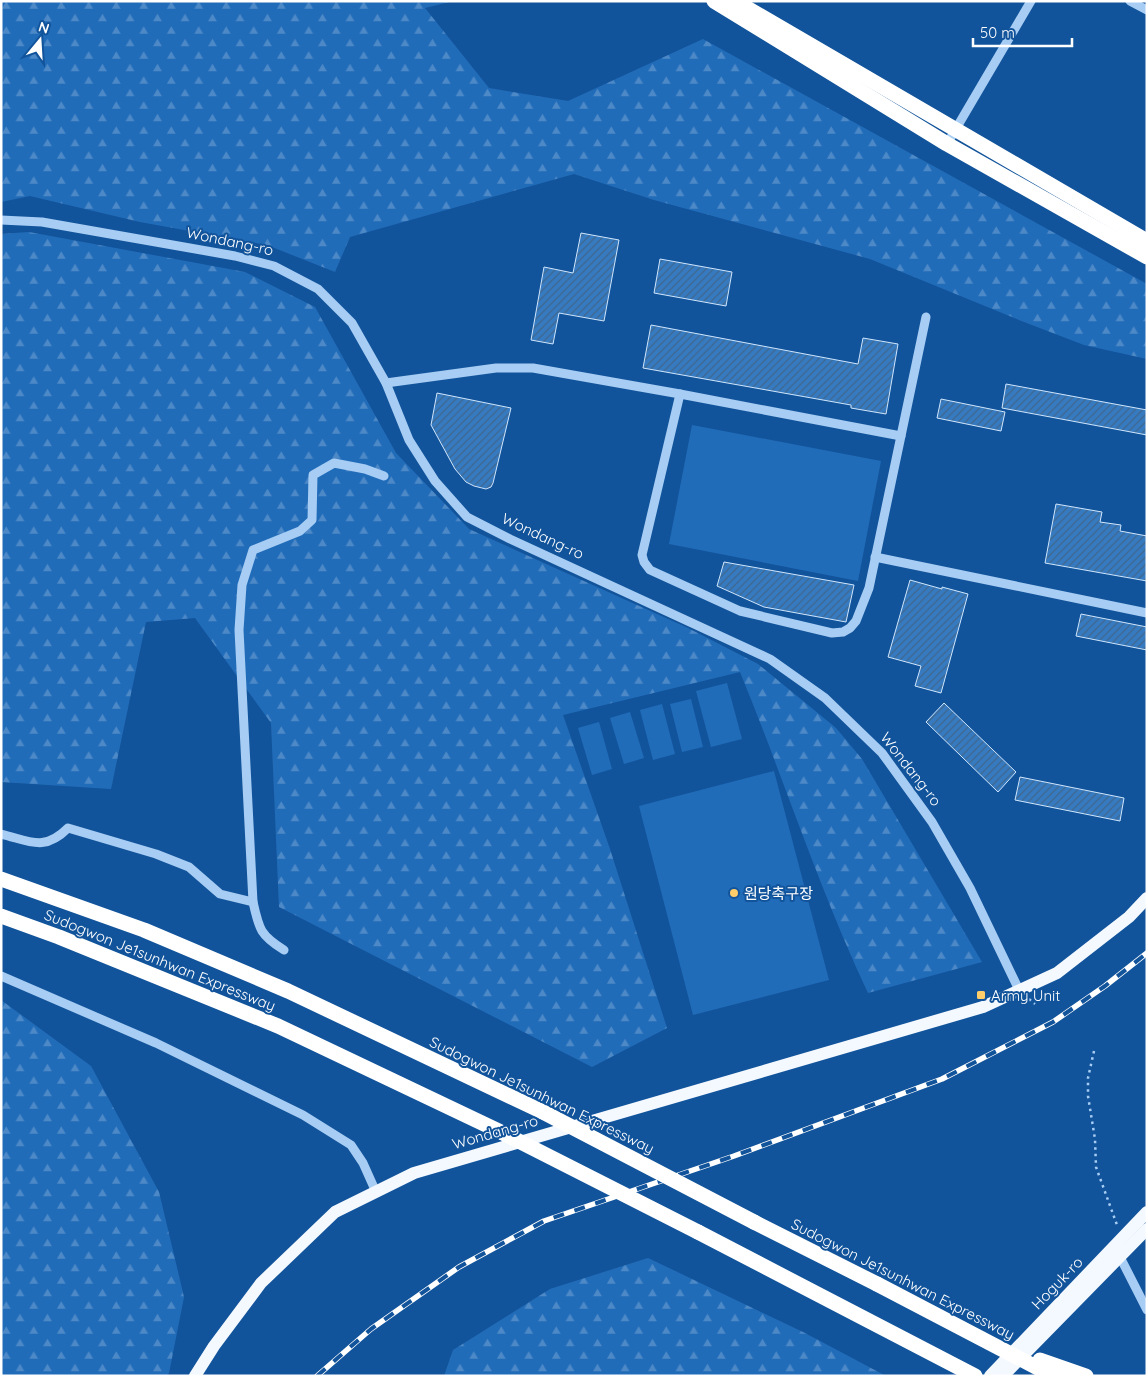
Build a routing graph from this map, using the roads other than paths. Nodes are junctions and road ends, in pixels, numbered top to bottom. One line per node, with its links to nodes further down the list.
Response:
1 (714, 1): 7 (highway)
2 (735, 1): 6 (highway)
3 (1031, 1): 6 (street)
4 (1130, 1): 5 (street)
5 (1147, 10)
6 (954, 130): 7 (street); 9 (highway)
7 (946, 144): 10 (highway)
8 (1, 220): 12 (street, Wondang-ro)
9 (1147, 241)
10 (1147, 257)
11 (926, 317): 14 (street)
12 (386, 383): 13 (street); 25 (street, Wondang-ro)
13 (680, 394): 14 (street); 16 (street)
14 (901, 436): 16 (street)
15 (384, 476): 21 (street)
16 (875, 557): 17 (street)
17 (1147, 613)
18 (1, 834): 21 (street)
19 (1, 879): 32 (highway, Sudogwon Je1sunhwan Expressway, bridge)
20 (1147, 898): 25 (main road, Wondang-ro)
21 (253, 902): 23 (street)
22 (1, 916): 33 (highway, Sudogwon Je1sunhwan Expressway, bridge)
23 (284, 950)
24 (1, 976): 26 (street)
25 (1018, 990): 26 (main road, Wondang-ro)
26 (376, 1192): 34 (main road, Wondang-ro)
27 (1147, 1212): 29 (main road, Hoguk-ro)
28 (1147, 1229): 30 (main road, Hoguk-ro)
29 (1123, 1238): 30 (street); 37 (main road, Hoguk-ro)
30 (1120, 1257): 31 (street); 38 (main road, Hoguk-ro)
31 (1147, 1310)
32 (993, 1345): 39 (highway, Sudogwon Je1sunhwan Expressway, bridge); 40 (highway, bridge)
33 (945, 1360): 35 (highway); 36 (highway, Sudogwon Je1sunhwan Expressway)
34 (195, 1376)
35 (966, 1376)
36 (975, 1376)
37 (990, 1376)
38 (1003, 1376)
39 (1053, 1376)
40 (1086, 1376)

